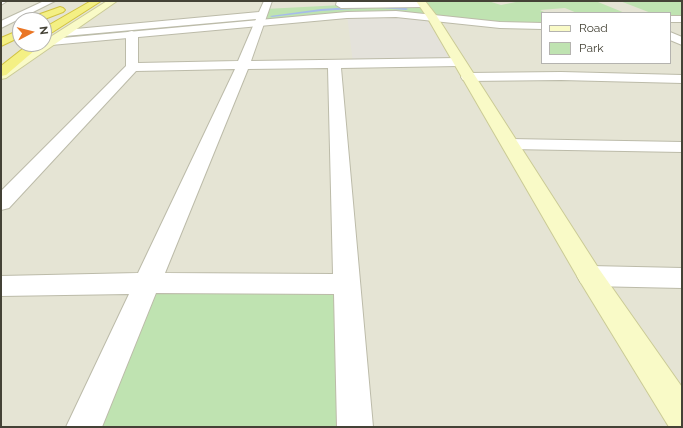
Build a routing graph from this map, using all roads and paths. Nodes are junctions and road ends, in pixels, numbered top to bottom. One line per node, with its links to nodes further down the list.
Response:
1 (50, 1): 13 (street)
2 (97, 1): 17 (highway)
3 (113, 1): 18 (main road)
4 (341, 1): 6 (street)
5 (71, 4): 7 (highway)
6 (424, 7): 9 (street); 14 (street); 33 (main road)
7 (60, 10): 8 (highway); 10 (highway)
8 (52, 13)
9 (263, 13): 18 (street); 19 (street); 31 (street)
10 (52, 14)
11 (671, 19): 12 (street)
12 (682, 19)
13 (1, 25)
14 (541, 26)
15 (12, 28): 16 (highway)
16 (1, 33)
17 (52, 33)
18 (64, 33): 20 (main road)
19 (132, 34): 23 (street); 32 (street)
20 (52, 36)
21 (671, 36): 24 (street)
22 (12, 37): 25 (highway)
23 (52, 38)
24 (682, 42)
25 (1, 43)
26 (14, 52): 29 (highway)
27 (26, 52): 34 (highway)
28 (29, 52): 35 (main road)
29 (1, 60)
30 (334, 63): 31 (street); 33 (street); 43 (street)
31 (242, 64): 32 (street); 42 (street)
32 (132, 67): 39 (street)
33 (463, 69): 36 (street); 37 (main road)
34 (1, 72)
35 (1, 75)
36 (682, 79)
37 (510, 144): 38 (street); 40 (main road)
38 (682, 147)
39 (1, 203)
40 (590, 276): 41 (street); 45 (main road)
41 (682, 278)
42 (148, 283): 43 (street); 44 (street); 46 (street)
43 (347, 284): 47 (street)
44 (1, 286)
45 (682, 416)
46 (84, 427)
47 (355, 427)

